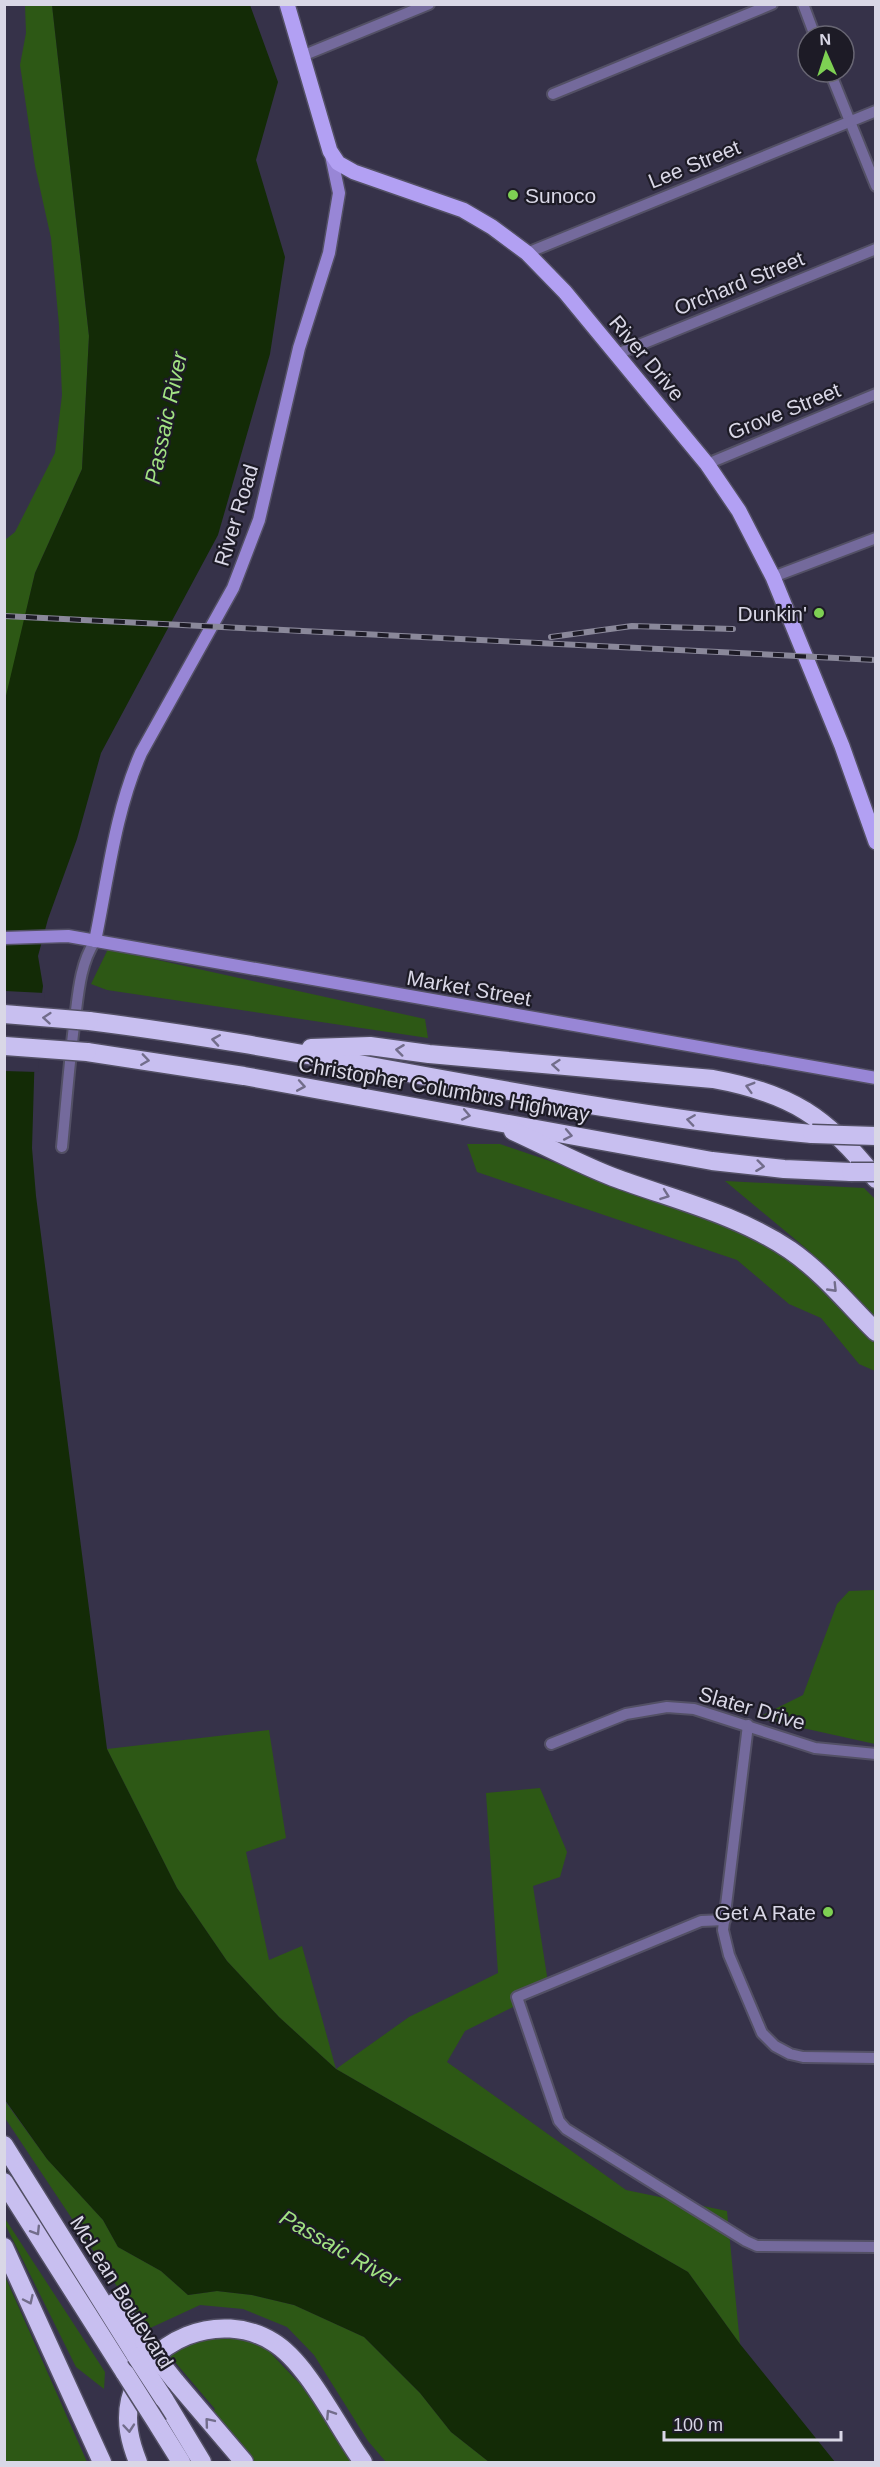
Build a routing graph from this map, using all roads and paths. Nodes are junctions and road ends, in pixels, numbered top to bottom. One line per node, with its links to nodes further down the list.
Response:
1 (287, 4): 6 (main road)
2 (429, 4): 6 (street)
3 (772, 4): 8 (street)
4 (803, 4): 5 (street)
5 (810, 24)
6 (302, 56): 11 (main road)
7 (835, 84): 10 (street)
8 (553, 94)
9 (876, 111): 10 (street, Lee Street)
10 (850, 122): 12 (street); 14 (street, Lee Street)
11 (330, 151): 14 (main road, River Drive); 22 (main road, River Road)
12 (876, 186)
13 (876, 249): 15 (street, Orchard Street)
14 (527, 253): 15 (main road, River Drive)
15 (618, 354): 17 (main road, River Drive)
16 (876, 394): 17 (street, Grove Street)
17 (706, 464): 19 (main road, River Drive)
18 (876, 538): 19 (street)
19 (773, 577): 20 (main road, River Drive)
20 (876, 842)
21 (4, 938): 22 (main road, Market Street)
22 (95, 941): 26 (main road, Market Street); 29 (street)
23 (4, 1014): 25 (highway, Christopher Columbus Highway, one-way to 23, bridge)
24 (5, 1046): 27 (highway, Christopher Columbus Highway, one-way to 27, bridge)
25 (274, 1050): 28 (highway, Christopher Columbus Highway, one-way to 25, bridge); 31 (highway, one-way to 25)
26 (876, 1078)
27 (490, 1120): 30 (highway, Christopher Columbus Highway, one-way to 30, bridge); 32 (highway, one-way to 32)
28 (876, 1136)
29 (62, 1147)
30 (876, 1172)
31 (876, 1179)
32 (876, 1332)
33 (748, 1725): 34 (street, Slater Drive); 35 (street, Slater Drive); 36 (street)
34 (551, 1744)
35 (876, 1754)
36 (725, 1920): 37 (street); 41 (street)
37 (876, 2058)
38 (7, 2149): 42 (highway)
39 (4, 2182): 45 (highway, McLean Boulevard, one-way to 45, bridge)
40 (4, 2247): 43 (highway, one-way to 43)
41 (876, 2247)
42 (140, 2349): 46 (highway, McLean Boulevard, bridge); 47 (highway, one-way to 42, bridge)
43 (102, 2463)
44 (138, 2463): 48 (highway, one-way to 44)
45 (181, 2463)
46 (202, 2463)
47 (244, 2463)
48 (363, 2463)

